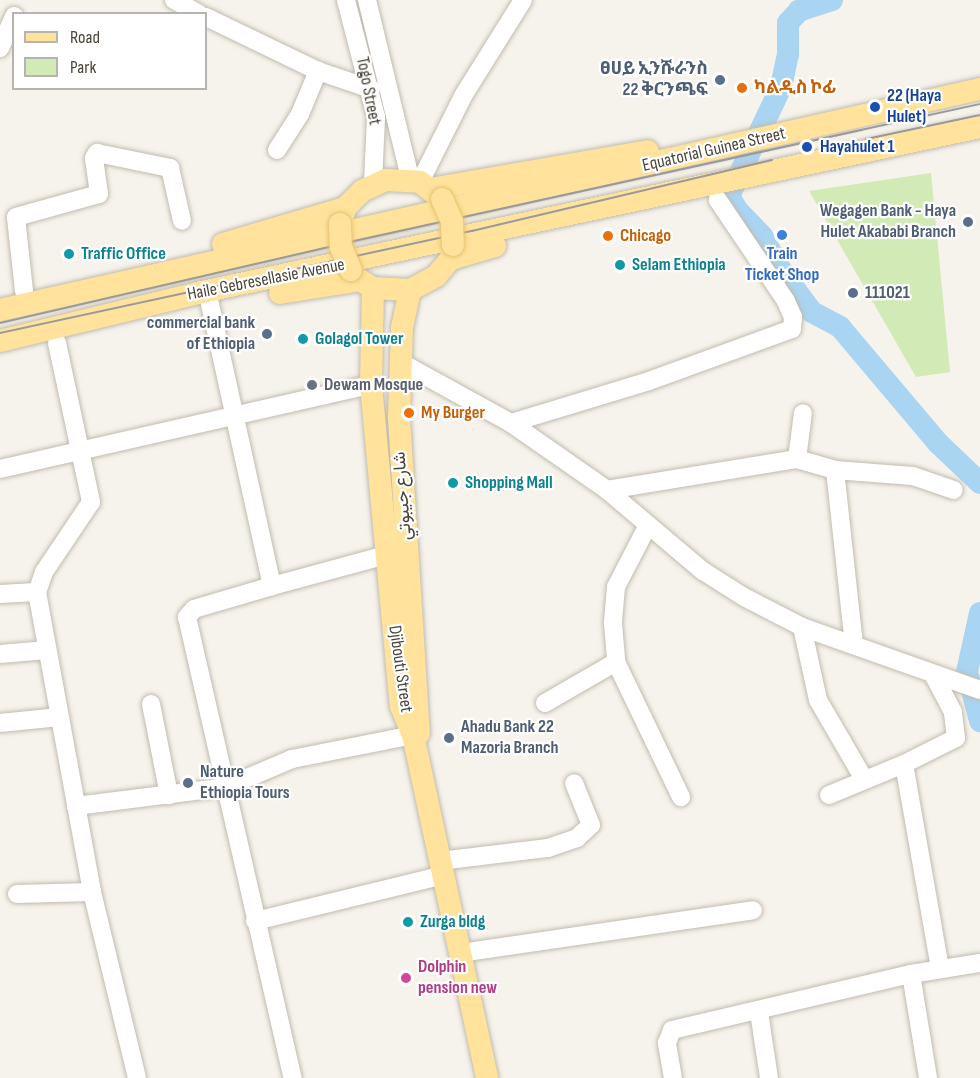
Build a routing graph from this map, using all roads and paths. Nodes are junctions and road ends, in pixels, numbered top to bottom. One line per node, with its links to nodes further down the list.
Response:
1 (174, 0): 5 (street)
2 (346, 0): 10 (street, Togo Street)
3 (367, 0): 16 (street)
4 (523, 0): 16 (street)
5 (195, 12)
6 (207, 17): 9 (street)
7 (12, 20): 8 (street)
8 (0, 48)
9 (318, 72): 10 (street); 14 (street)
10 (371, 89): 15 (street, Togo Street)
11 (980, 89): 13 (main road, Equatorial Guinea Street)
12 (980, 128): 17 (main road, Equatorial Guinea Street)
13 (736, 145): 16 (main road); 22 (main road, Equatorial Guinea Street)
14 (277, 150)
15 (373, 183): 16 (main road); 18 (main road)
16 (426, 187): 21 (main road, bridge)
17 (721, 194): 20 (main road, Equatorial Guinea Street); 21 (main road); 36 (street)
18 (343, 216): 23 (main road, bridge); 25 (main road)
19 (182, 221): 25 (street)
20 (532, 224): 29 (main road, Haile Gebresellasie Avenue)
21 (452, 252): 24 (main road)
22 (220, 259): 28 (main road, Haile Gebresellasie Avenue)
23 (362, 279): 24 (main road); 27 (main road); 33 (main road, Djibouti Street)
24 (410, 290): 32 (main road, شارع جيبوتي)
25 (24, 291): 26 (main road)
26 (0, 297)
27 (210, 304): 30 (main road); 35 (street)
28 (0, 310)
29 (0, 341)
30 (57, 343): 31 (main road); 37 (street)
31 (0, 354)
32 (400, 362): 36 (street); 57 (main road, شارع جيبوتي)
33 (371, 385): 35 (street); 44 (main road, Djibouti Street)
34 (803, 413): 38 (street)
35 (232, 415): 37 (street); 45 (street)
36 (511, 423): 41 (street)
37 (79, 452): 39 (street); 46 (street)
38 (797, 459): 40 (street); 41 (street)
39 (0, 469)
40 (835, 470): 42 (street); 49 (street)
41 (607, 490): 43 (street)
42 (954, 490)
43 (648, 525): 48 (street); 52 (street)
44 (386, 555): 45 (street); 60 (main road, Djibouti Street)
45 (272, 586): 64 (street)
46 (37, 592): 47 (street); 50 (street)
47 (0, 594)
48 (802, 627): 49 (street); 62 (street)
49 (854, 644): 53 (street)
50 (46, 650): 51 (street); 58 (street)
51 (0, 654)
52 (616, 662): 55 (street); 67 (street)
53 (934, 676): 54 (street); 61 (street)
54 (972, 688)
55 (545, 703)
56 (151, 704): 65 (street)
57 (417, 704): 69 (main road, Djibouti Street)
58 (60, 717): 59 (street); 68 (street)
59 (0, 723)
60 (413, 735): 64 (street); 69 (main road, Djibouti Street)
61 (904, 764): 62 (street); 76 (street)
62 (864, 779): 66 (street)
63 (574, 783): 69 (street)
64 (226, 787): 65 (street); 73 (street)
65 (169, 795): 68 (street)
66 (830, 795)
67 (681, 797)
68 (76, 806): 70 (street)
69 (443, 865): 73 (street); 74 (main road, Djibouti Street)
70 (92, 892): 71 (street); 79 (street)
71 (16, 894)
72 (753, 910): 74 (street)
73 (255, 921): 80 (street)
74 (463, 952): 81 (main road, Djibouti Street); 82 (main road, Djibouti Street)
75 (980, 963): 76 (street)
76 (940, 969): 77 (street)
77 (911, 974): 78 (street); 85 (street)
78 (759, 1012): 83 (street); 84 (street)
79 (132, 1077)
80 (293, 1078)
81 (487, 1078)
82 (494, 1078)
83 (673, 1078)
84 (769, 1078)
85 (928, 1078)

